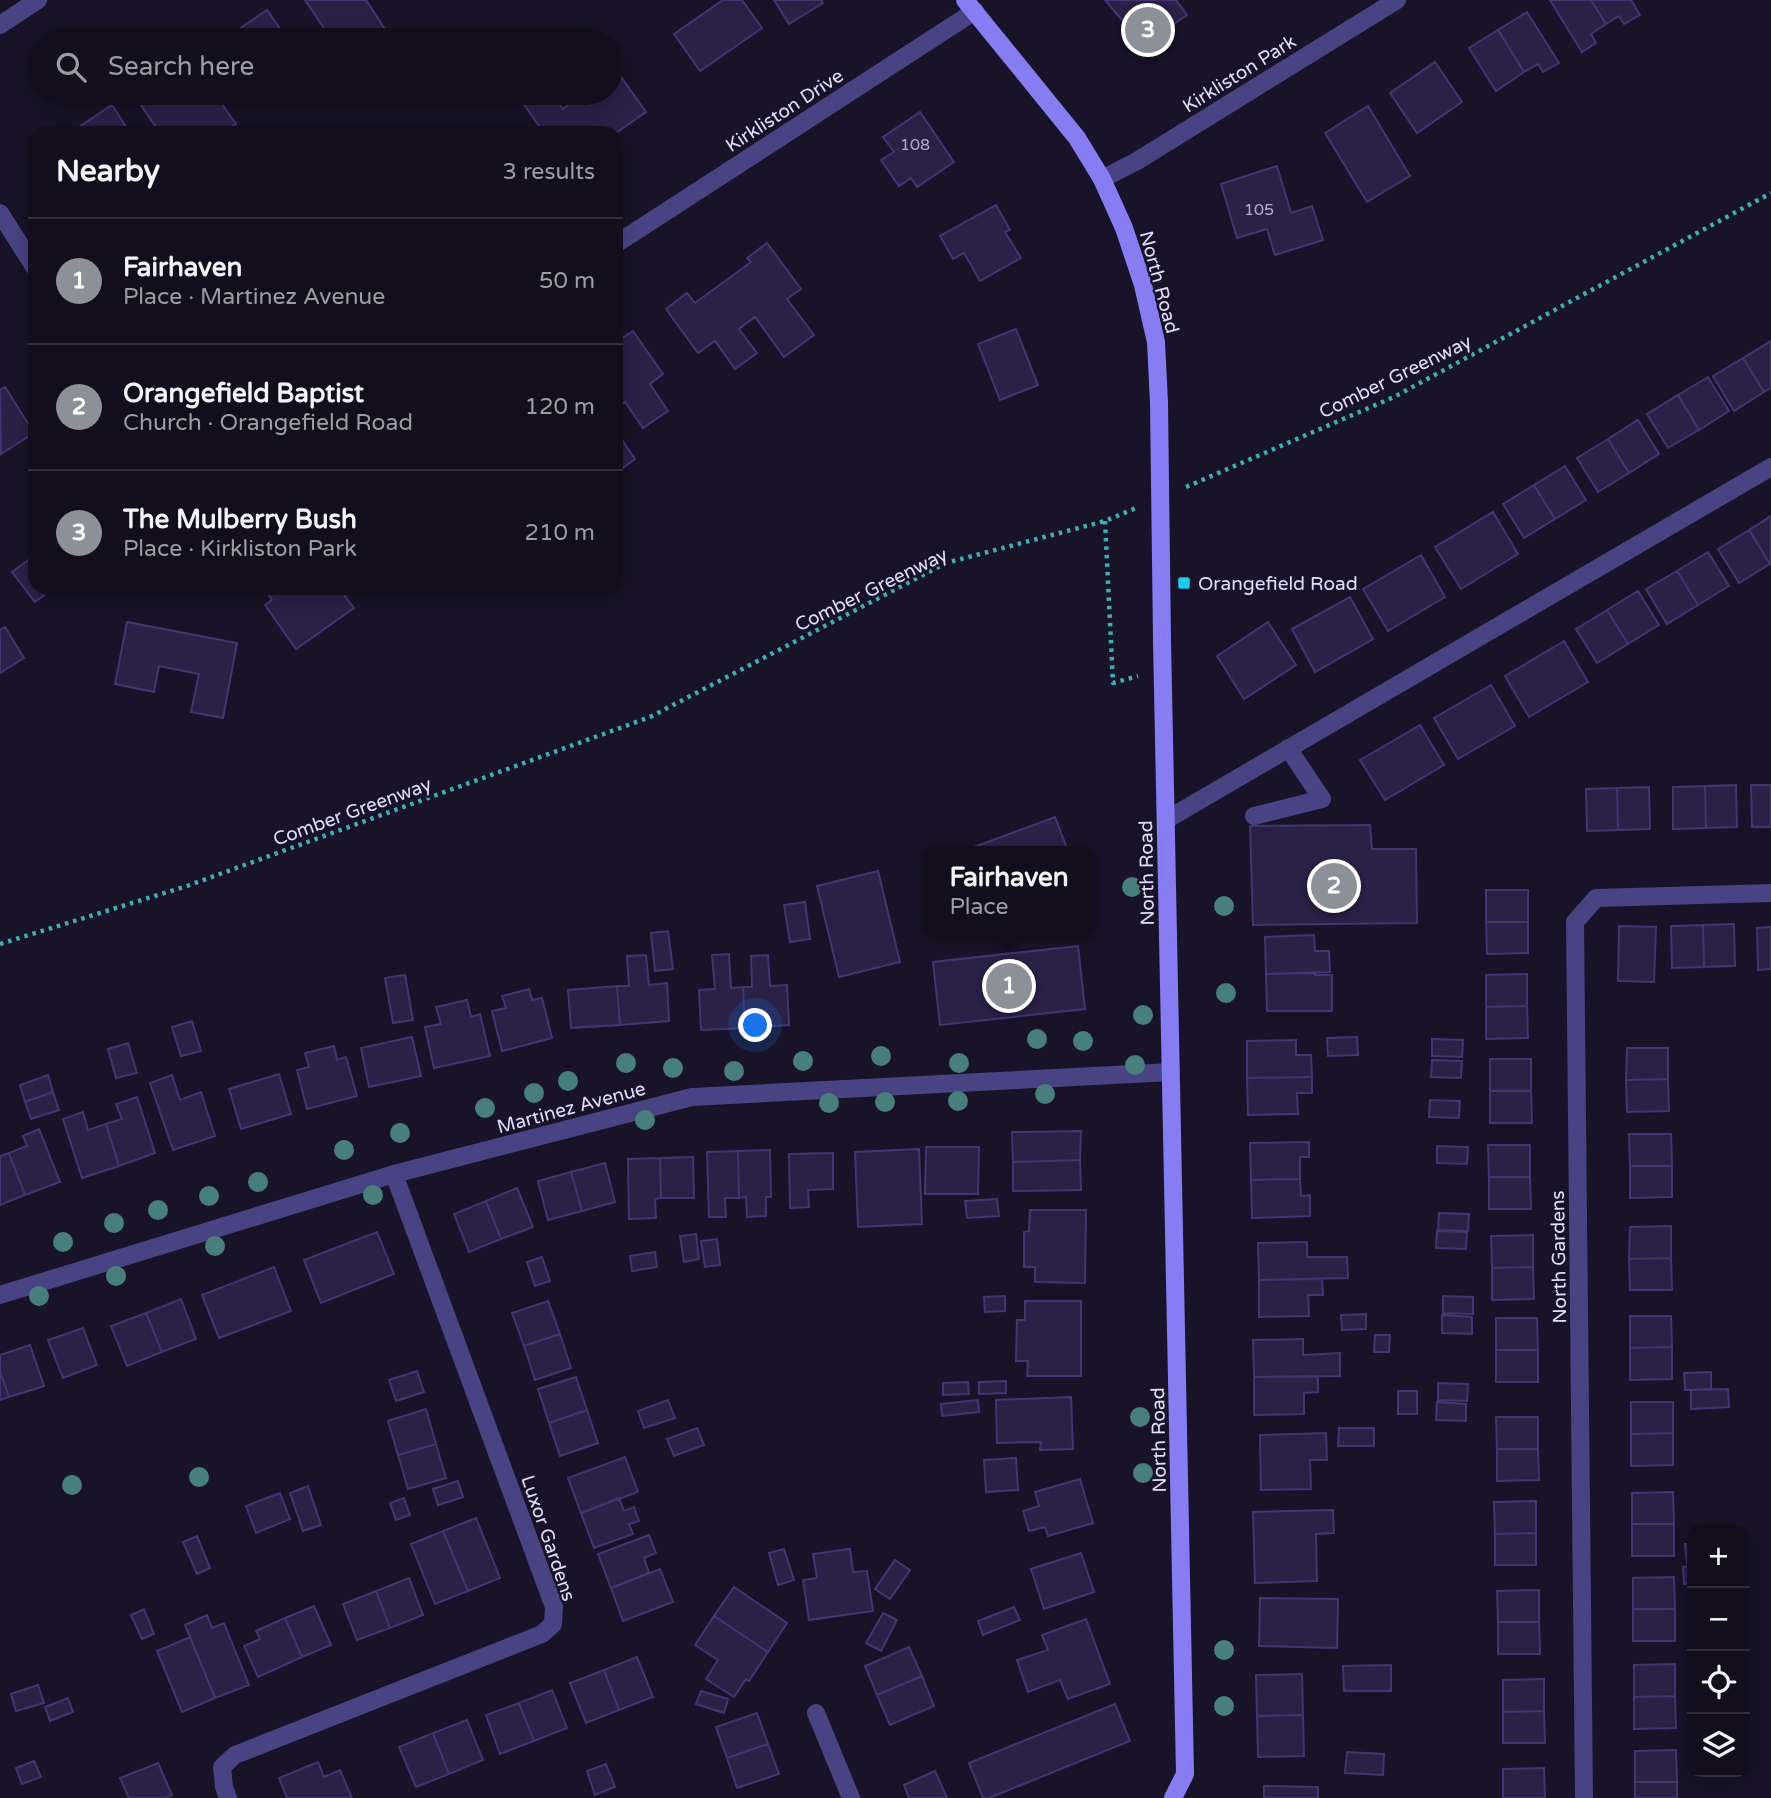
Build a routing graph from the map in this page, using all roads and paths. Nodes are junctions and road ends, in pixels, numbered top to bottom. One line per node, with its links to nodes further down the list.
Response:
1 (38, 0): 4 (street)
2 (1397, 0): 5 (street, Kirkliston Park)
3 (970, 5): 5 (street, North Road); 8 (street, Kirkliston Drive)
4 (0, 25)
5 (1102, 179): 17 (street, North Road, bridge)
6 (1771, 193): 11 (path, Comber Greenway)
7 (0, 213): 9 (street)
8 (623, 239)
9 (28, 257)
10 (1771, 467): 15 (street)
11 (1181, 489)
12 (1143, 505): 13 (path, Comber Greenway)
13 (1105, 522): 14 (path); 19 (path, Comber Greenway)
14 (1113, 683)
15 (1288, 748): 16 (street); 17 (street)
16 (1254, 816)
17 (1166, 820): 20 (street, North Road)
18 (1771, 893): 29 (street, North Gardens)
19 (0, 944)
20 (1171, 1072): 21 (street, Martinez Avenue); 24 (street, North Road)
21 (394, 1174): 22 (street, Martinez Avenue); 25 (street, Luxor Gardens)
22 (0, 1294)
23 (816, 1713): 26 (street)
24 (1185, 1774): 27 (street, North Road); 28 (street)
25 (228, 1798)
26 (851, 1798)
27 (1173, 1798)
28 (1189, 1798)
29 (1584, 1798)

